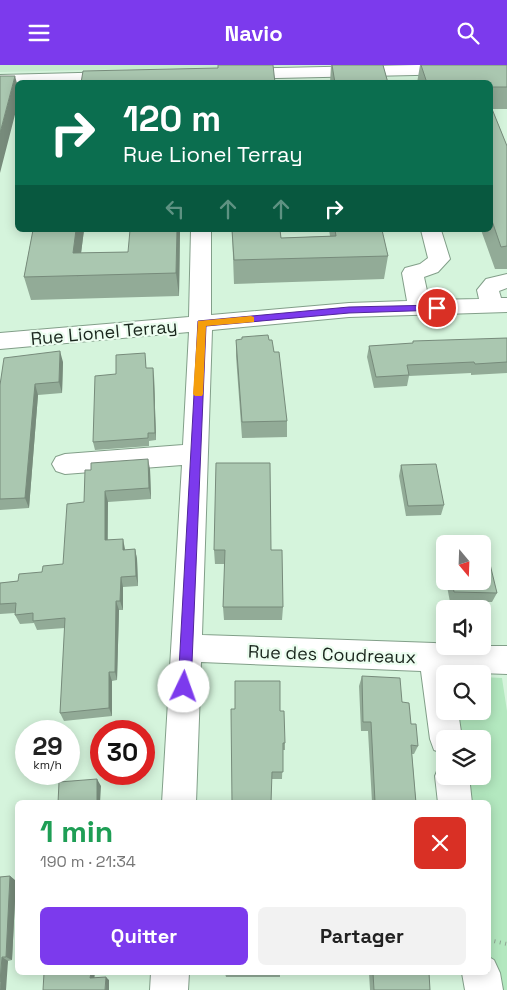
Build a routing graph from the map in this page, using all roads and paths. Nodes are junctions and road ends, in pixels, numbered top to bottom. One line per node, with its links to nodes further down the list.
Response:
1 (507, 68): 2 (street)
2 (220, 75)
3 (131, 77): 4 (street)
4 (0, 80)
5 (200, 232): 10 (street)
6 (432, 232): 9 (street)
7 (507, 281): 8 (street)
8 (499, 305): 9 (street, Rue Lionel Terray)
9 (419, 308): 10 (street, Rue Lionel Terray)
10 (201, 323): 11 (street, Rue Lionel Terray); 12 (street)
11 (0, 341)
12 (196, 453): 13 (street); 14 (street)
13 (65, 464)
14 (186, 648): 15 (street, Rue des Coudreaux); 19 (street)
15 (434, 657): 16 (street, Rue des Coudreaux); 17 (street)
16 (507, 660)
17 (445, 730)
18 (453, 785): 20 (street)
19 (179, 800)
20 (456, 800)
21 (491, 940): 22 (path)
22 (507, 943)
23 (170, 975): 25 (street)
24 (481, 975): 26 (street)
25 (170, 990)
26 (484, 990)

